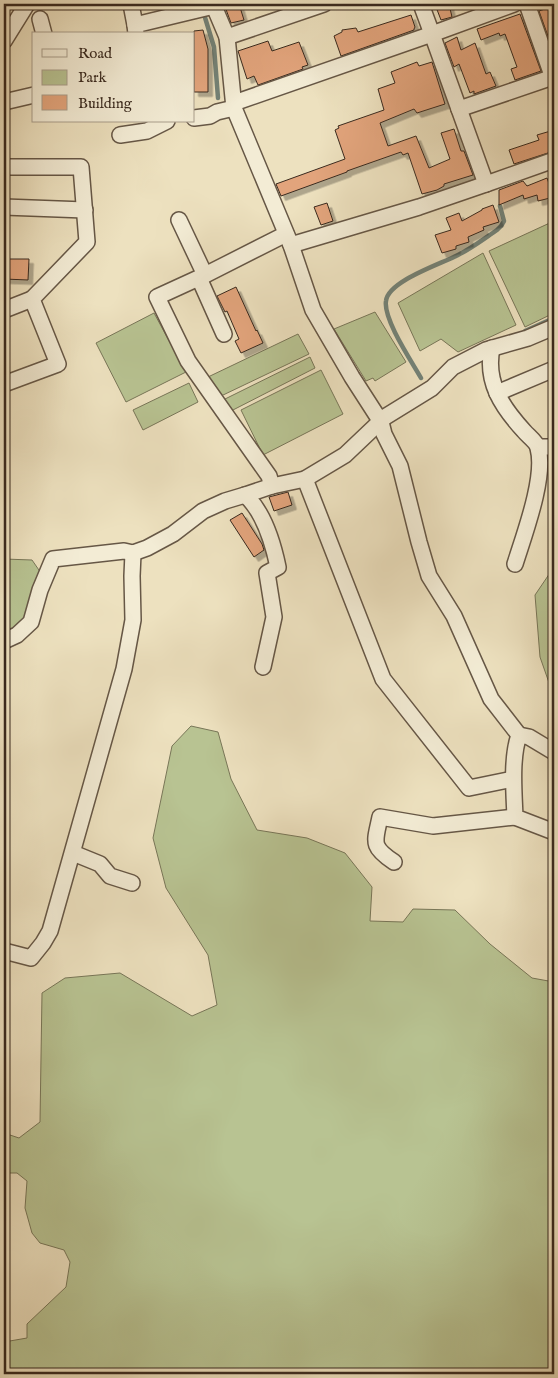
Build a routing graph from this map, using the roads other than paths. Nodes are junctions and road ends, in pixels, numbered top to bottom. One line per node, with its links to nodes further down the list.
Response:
1 (27, 4): 12 (street)
2 (131, 4): 9 (street)
3 (324, 4): 11 (street)
4 (421, 4): 10 (street)
5 (514, 4): 8 (street)
6 (527, 4): 13 (street)
7 (206, 7): 9 (street); 11 (street)
8 (498, 7): 10 (street)
9 (136, 29)
10 (432, 34): 16 (street); 17 (street)
11 (227, 37): 16 (street)
12 (4, 41)
13 (554, 79): 17 (street)
14 (32, 95): 15 (street)
15 (4, 102)
16 (234, 106): 18 (street); 27 (street)
17 (459, 109): 23 (street)
18 (195, 118)
19 (165, 122): 20 (street)
20 (120, 135)
21 (554, 160): 23 (street)
22 (4, 167): 25 (street)
23 (486, 184): 27 (street)
24 (4, 207): 25 (street)
25 (85, 210): 29 (street)
26 (179, 220): 28 (street)
27 (288, 239): 28 (street); 37 (street)
28 (202, 276): 32 (street); 41 (street)
29 (32, 299): 30 (street); 35 (street)
30 (4, 310)
31 (554, 327): 33 (street)
32 (224, 334)
33 (492, 348): 36 (street); 37 (street)
34 (554, 369): 36 (street)
35 (4, 384)
36 (496, 393): 38 (street)
37 (381, 422): 40 (street); 47 (street)
38 (538, 447): 39 (street); 44 (street)
39 (554, 447)
40 (306, 479): 41 (street); 49 (street)
41 (272, 486): 42 (street)
42 (245, 496): 43 (street); 46 (street)
43 (134, 553): 45 (street); 52 (street)
44 (515, 564)
45 (4, 641)
46 (263, 667)
47 (519, 735): 48 (street); 49 (street)
48 (554, 752)
49 (514, 779): 50 (street)
50 (514, 817): 51 (street); 53 (street)
51 (554, 832)
52 (73, 854): 54 (street); 55 (street)
53 (394, 862)
54 (132, 884)
55 (4, 951)

